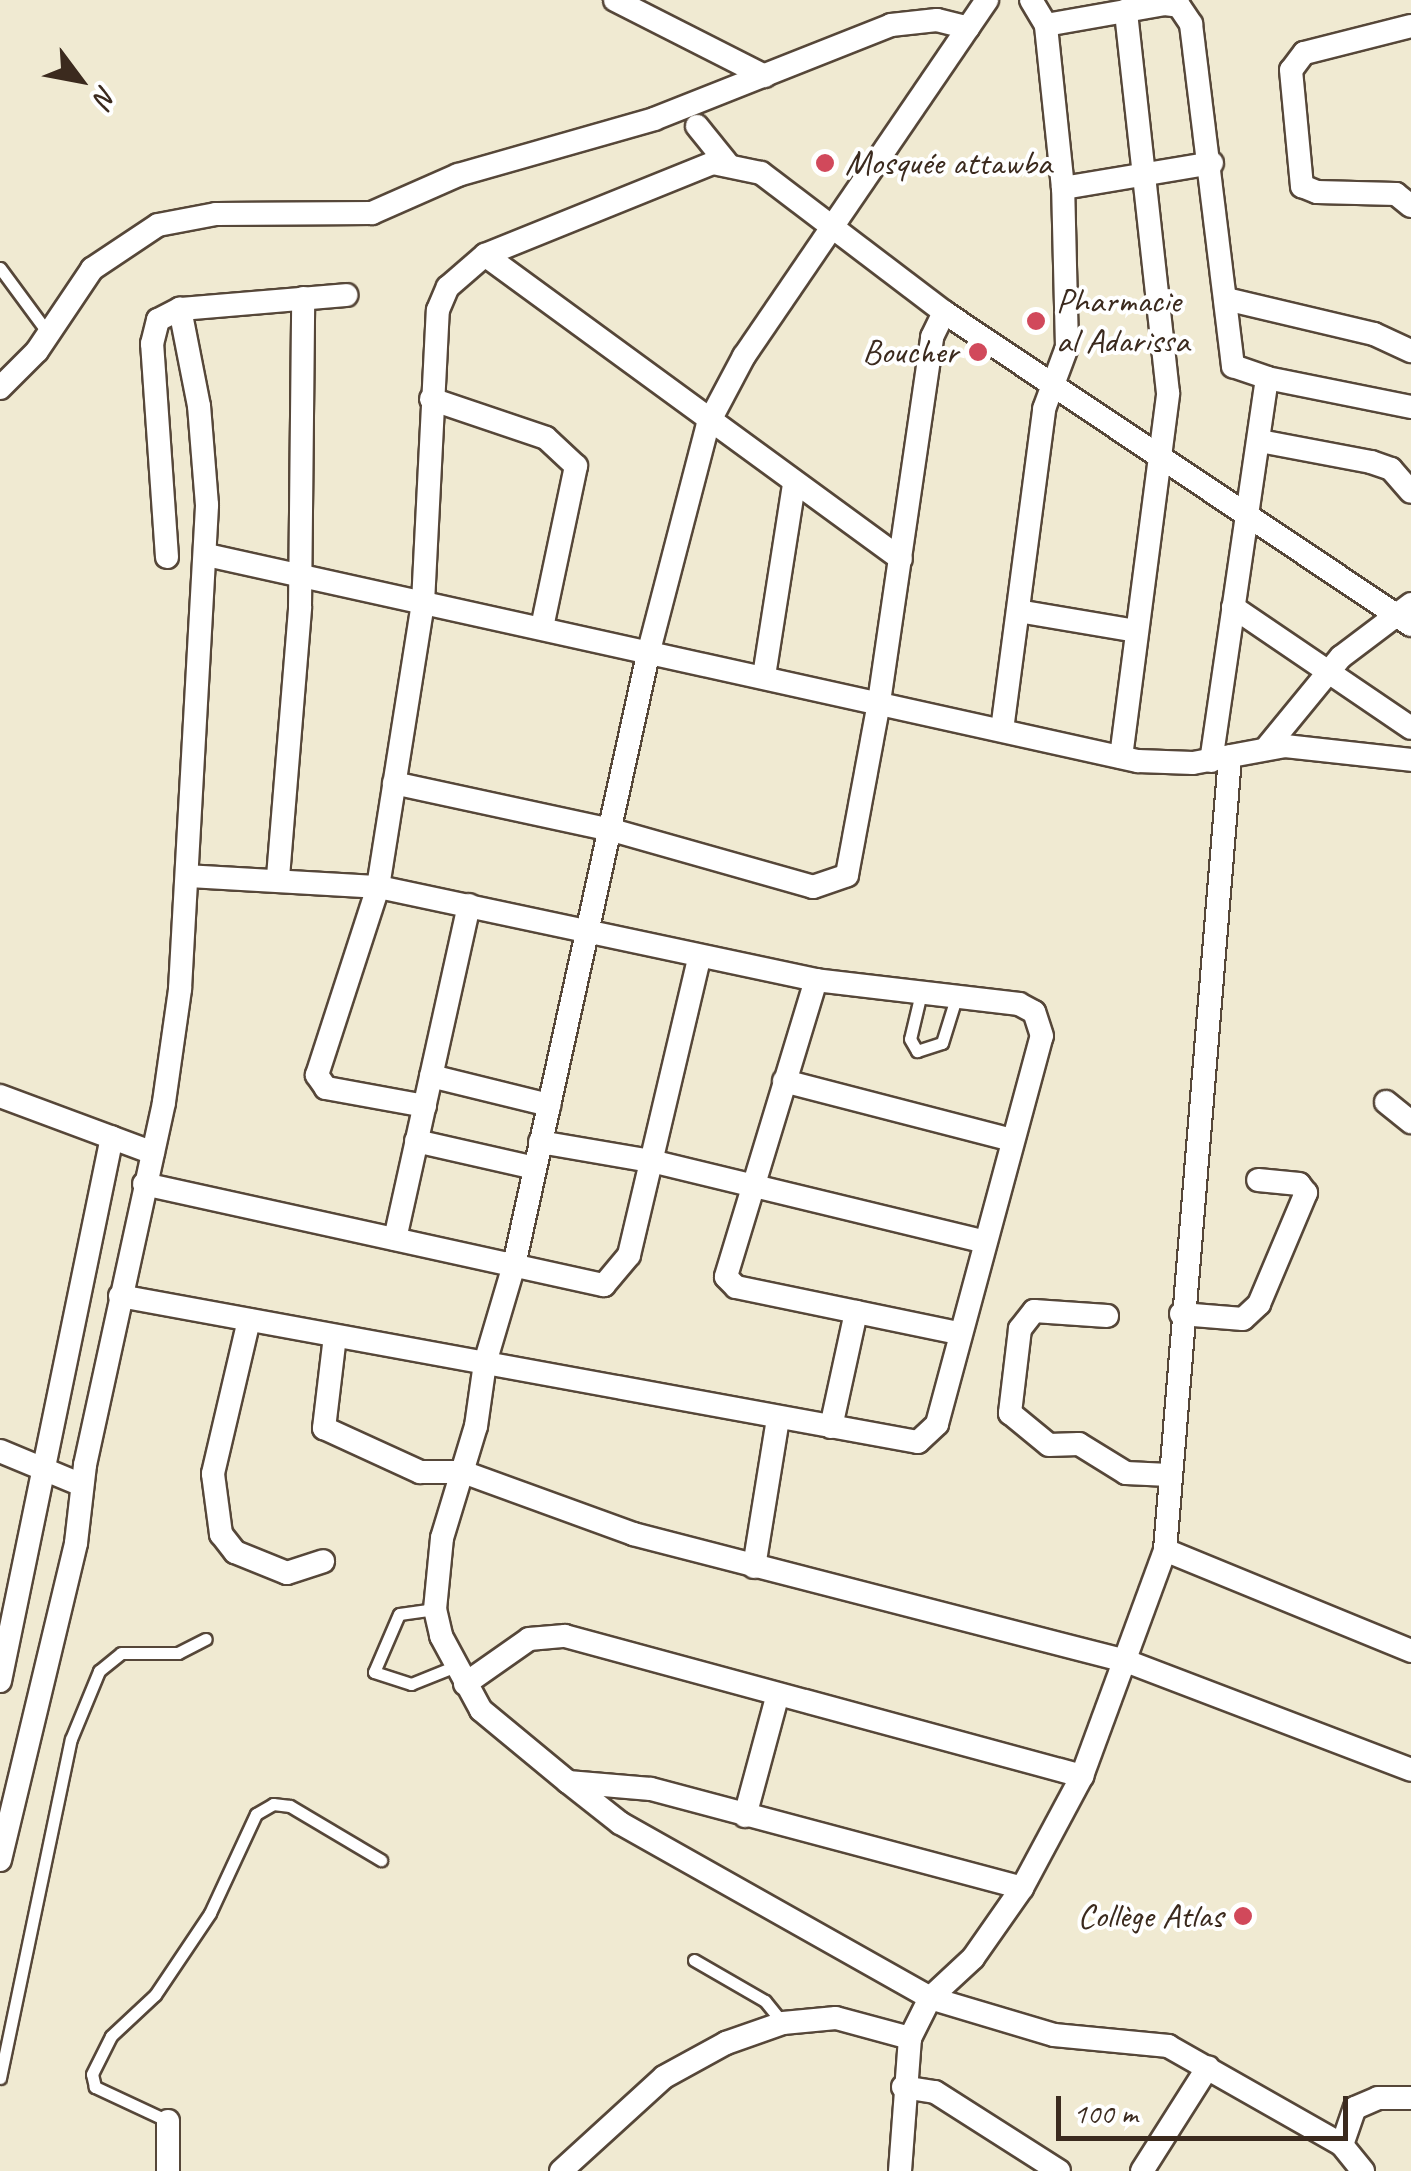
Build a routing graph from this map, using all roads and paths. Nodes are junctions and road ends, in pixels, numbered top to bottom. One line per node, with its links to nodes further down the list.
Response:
1 (615, 0): 8 (street)
2 (987, 0): 7 (street)
3 (1031, 0): 5 (street)
4 (1126, 10): 5 (street); 11 (street); 12 (street)
5 (1046, 26): 13 (street)
6 (1411, 26): 14 (street)
7 (968, 28): 8 (street); 15 (street)
8 (766, 76): 23 (street)
9 (697, 126): 10 (street)
10 (727, 163): 15 (street); 16 (street)
11 (1212, 163): 12 (street); 20 (street)
12 (1148, 173): 13 (street); 32 (street)
13 (1062, 188): 26 (street)
14 (1411, 206)
15 (833, 228): 22 (street); 30 (street)
16 (485, 255): 28 (street); 30 (street)
17 (0, 268): 23 (lane)
18 (346, 294): 19 (street)
19 (303, 298): 21 (street); 39 (street)
20 (1226, 300): 24 (street); 25 (street)
21 (180, 309): 36 (street); 37 (street)
22 (944, 312): 26 (street); 38 (street)
23 (49, 335): 27 (street)
24 (1411, 351)
25 (1268, 378): 29 (street); 31 (street)
26 (1054, 387): 32 (street); 42 (street)
27 (0, 388)
28 (431, 399): 40 (street); 44 (street)
29 (1411, 407)
30 (708, 424): 33 (street); 46 (street)
31 (1260, 441): 34 (street); 35 (street)
32 (1161, 461): 35 (street); 45 (street)
33 (794, 484): 38 (street); 48 (street)
34 (1411, 492)
35 (1247, 517): 41 (street); 43 (street)
36 (207, 555): 39 (street); 58 (street)
37 (167, 557)
38 (901, 560): 49 (street)
39 (298, 575): 40 (street); 59 (street)
40 (423, 603): 44 (street); 56 (street)
41 (1233, 608): 47 (street); 54 (street)
42 (1018, 611): 45 (street); 51 (street)
43 (1405, 615): 47 (street)
44 (542, 627): 46 (street)
45 (1136, 631): 53 (street)
46 (650, 650): 48 (street); 57 (street)
47 (1327, 671): 50 (street); 52 (street)
48 (764, 676): 49 (street)
49 (880, 702): 51 (street); 57 (street)
50 (1411, 728)
51 (1002, 730): 53 (street)
52 (1267, 747): 54 (street); 55 (street)
53 (1120, 757): 54 (street)
54 (1221, 759): 89 (street)
55 (1411, 760)
56 (394, 783): 57 (street); 60 (street)
57 (612, 830): 62 (street)
58 (187, 876): 59 (street); 78 (street)
59 (278, 877): 60 (street)
60 (378, 887): 61 (street); 72 (street)
61 (469, 905): 62 (street); 67 (street)
62 (588, 932): 63 (street); 71 (street)
63 (699, 958): 64 (street); 79 (street)
64 (816, 980): 65 (street); 68 (street)
65 (921, 993): 66 (street); 66 (lane)
66 (956, 998): 75 (street)
67 (431, 1076): 71 (street); 72 (street)
68 (784, 1081): 75 (street); 83 (street)
69 (0, 1096): 74 (street)
70 (1386, 1102): 73 (street)
71 (549, 1105): 77 (street)
72 (424, 1106): 76 (street)
73 (1411, 1122)
74 (112, 1137): 78 (street); 98 (street)
75 (1012, 1140): 85 (street)
76 (416, 1141): 80 (street); 84 (street)
77 (540, 1142): 79 (street); 80 (street)
78 (152, 1152): 82 (street)
79 (651, 1162): 83 (street); 86 (street)
80 (535, 1168): 86 (street)
81 (1258, 1180): 89 (street)
82 (144, 1184): 84 (street); 87 (street)
83 (751, 1185): 85 (street); 88 (street)
84 (395, 1239): 86 (street)
85 (982, 1241): 92 (street)
86 (514, 1265): 94 (street)
87 (120, 1296): 91 (street); 101 (street)
88 (856, 1312): 92 (street); 96 (street)
89 (1181, 1314): 100 (street)
90 (1107, 1316): 100 (street)
91 (249, 1320): 93 (street); 103 (street)
92 (959, 1333): 96 (street)
93 (336, 1336): 94 (street); 99 (street)
94 (484, 1363): 95 (street); 99 (street)
95 (778, 1418): 96 (street); 104 (street)
96 (831, 1427)
97 (0, 1451): 98 (street)
98 (46, 1470): 101 (street); 106 (street)
99 (464, 1472): 104 (street); 105 (street)
100 (1170, 1474): 102 (street)
101 (82, 1486): 108 (street)
102 (1165, 1550): 109 (street); 110 (street)
103 (323, 1561)
104 (754, 1567): 110 (street)
105 (434, 1609): 111 (street); 111 (lane)
106 (6, 1628): 108 (street); 112 (street)
107 (206, 1639): 126 (lane)
108 (52, 1647): 118 (street)
109 (1411, 1650)
110 (1126, 1661): 114 (street); 115 (street)
111 (460, 1675): 113 (street); 116 (street)
112 (0, 1680)
113 (778, 1697): 115 (street); 117 (street)
114 (1411, 1770)
115 (1082, 1776): 120 (street)
116 (568, 1782): 117 (street); 122 (street)
117 (746, 1816): 120 (street)
118 (0, 1860)
119 (381, 1860): 129 (lane)
120 (1022, 1888): 122 (street)
121 (694, 1960): 123 (lane)
122 (930, 1998): 124 (street); 125 (street)
123 (783, 2023): 124 (street); 132 (street)
124 (910, 2038): 127 (street)
125 (1208, 2067): 130 (street); 135 (street)
126 (0, 2078)
127 (903, 2088): 133 (street); 134 (street)
128 (1411, 2098): 130 (street)
129 (168, 2122): 131 (street)
130 (1342, 2145): 136 (street)
131 (168, 2171)
132 (561, 2171)
133 (900, 2171)
134 (1059, 2171)
135 (1142, 2171)
136 (1364, 2171)

